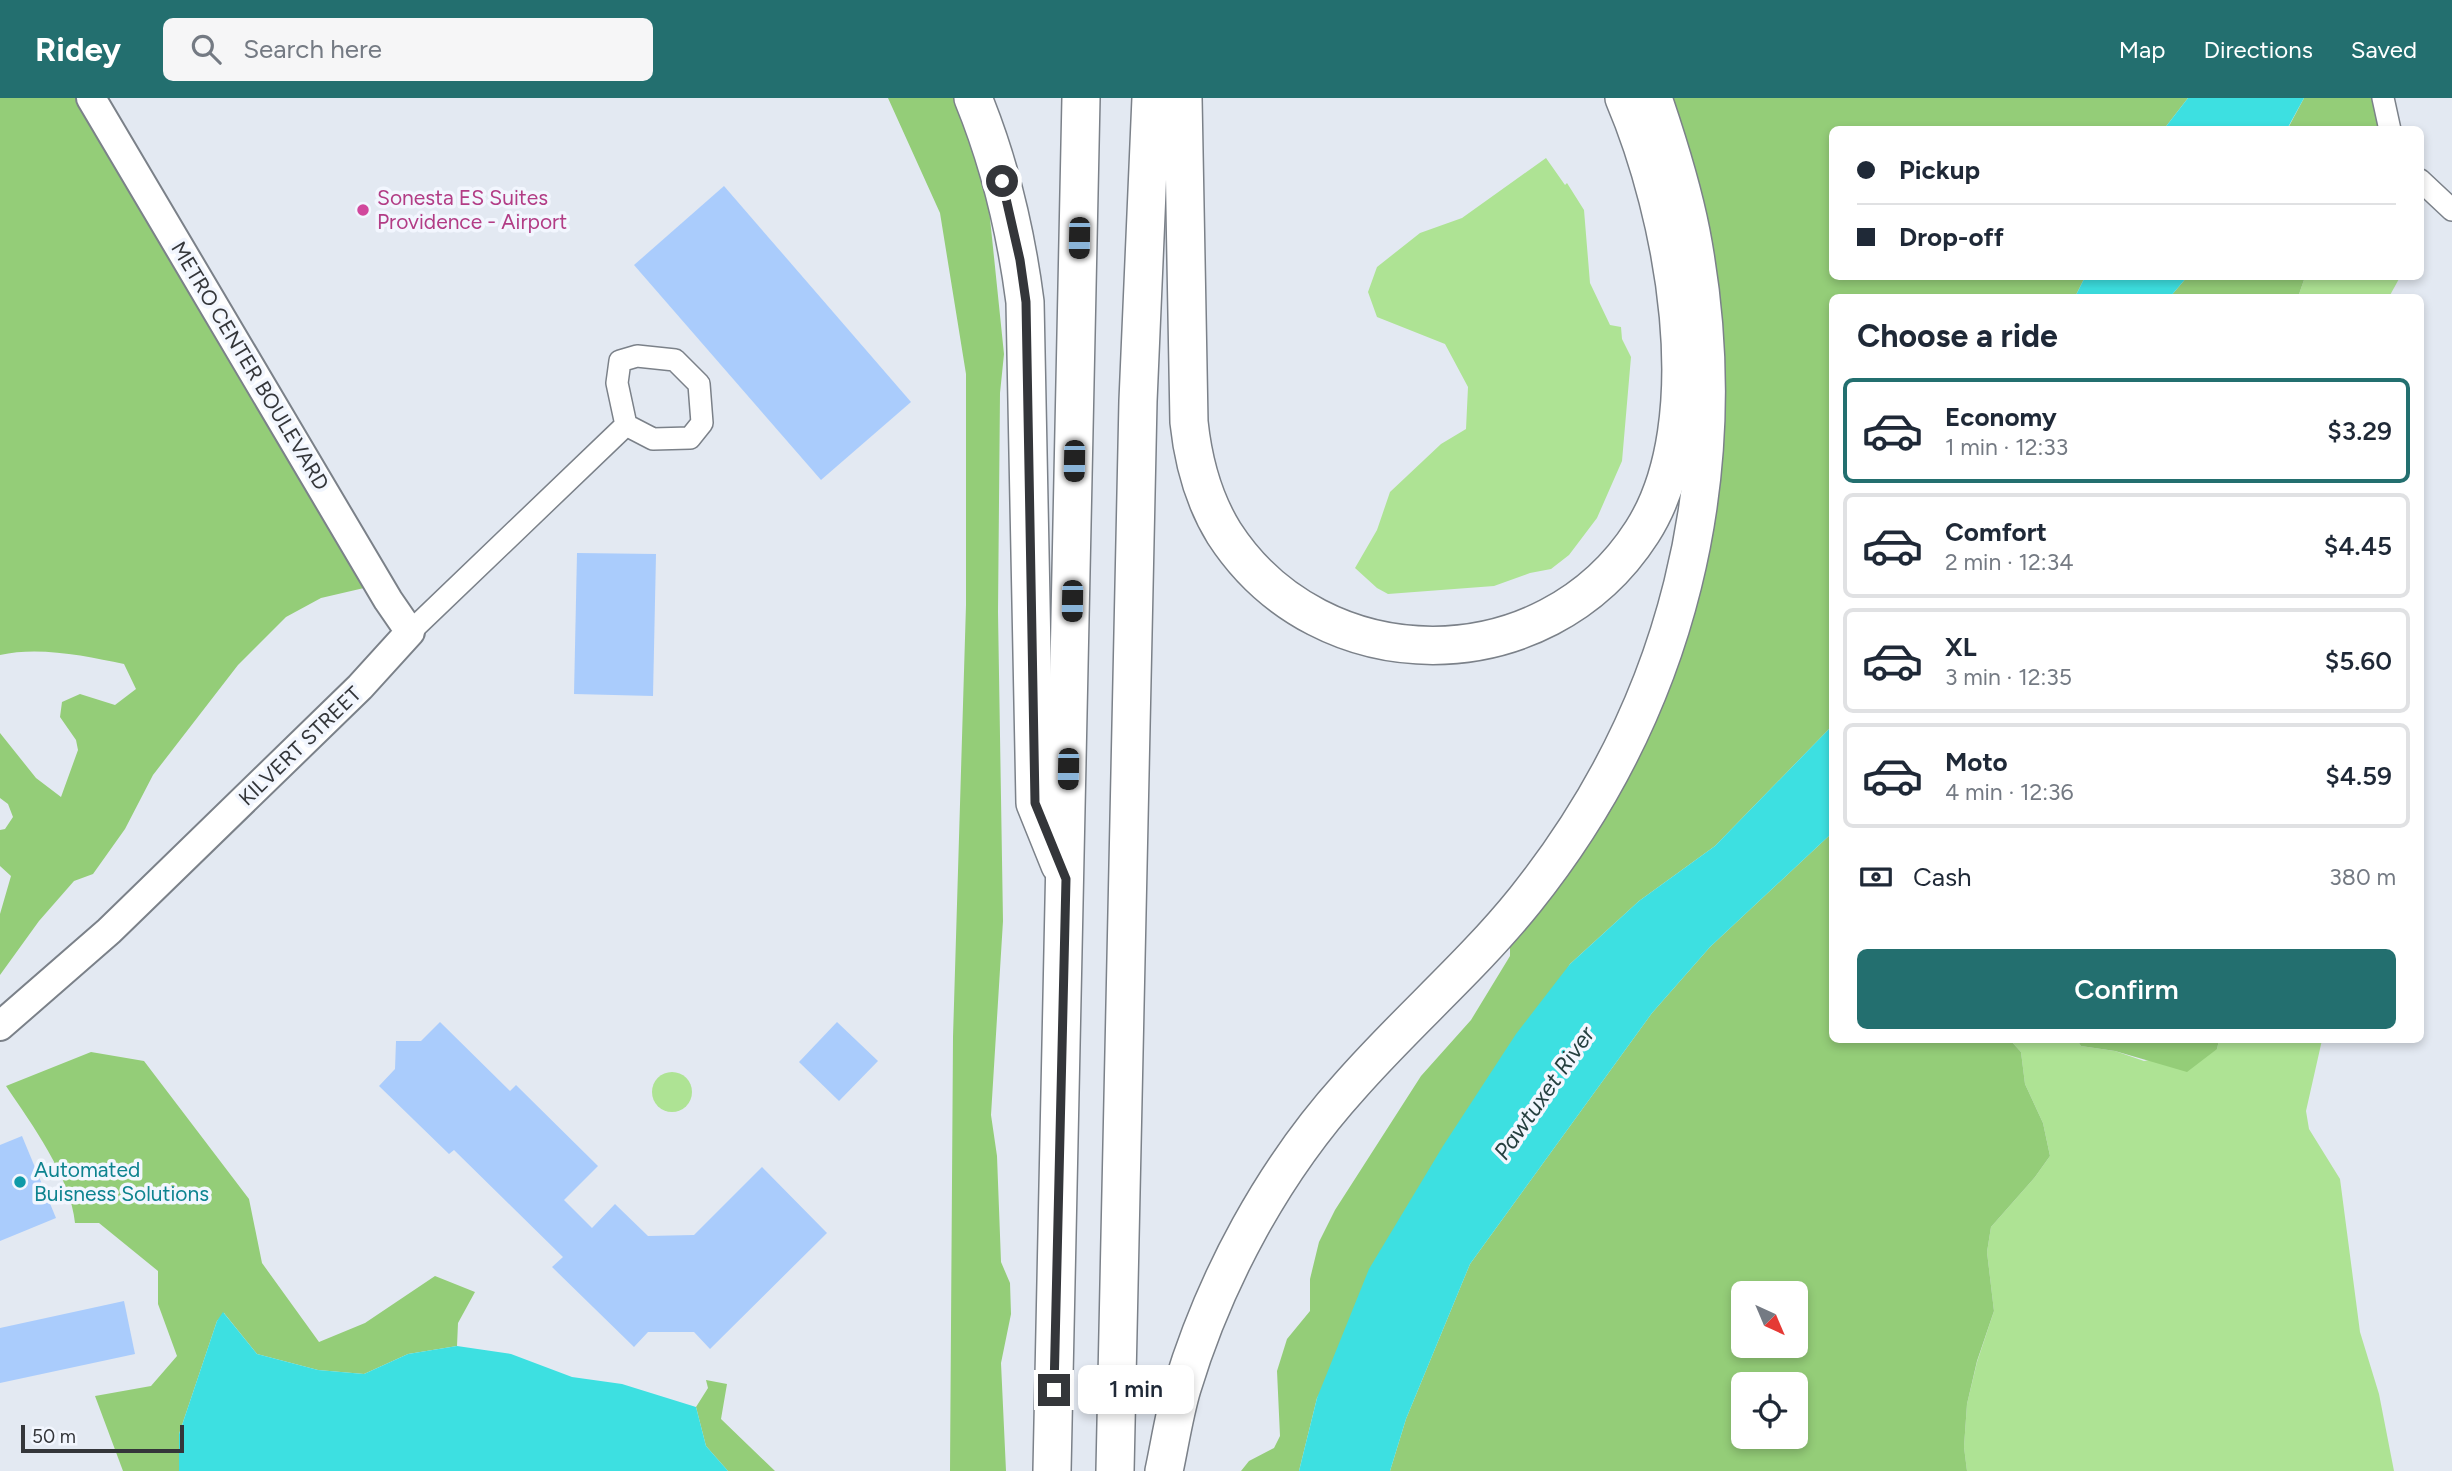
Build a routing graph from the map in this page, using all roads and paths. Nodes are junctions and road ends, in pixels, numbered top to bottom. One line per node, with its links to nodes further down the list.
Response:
1 (91, 98): 13 (street, METRO CENTER BOULEVARD)
2 (973, 98): 14 (highway)
3 (1081, 98): 14 (highway)
4 (1151, 98): 17 (highway)
5 (1183, 98): 6 (highway)
6 (1624, 98)
7 (1653, 98): 18 (highway)
8 (2383, 98): 9 (street)
9 (2389, 126)
10 (2424, 184): 11 (street)
11 (2452, 210)
12 (626, 425): 12 (street); 13 (street, KILVERT STREET)
13 (410, 632): 15 (street, KILVERT STREET)
14 (1066, 879): 16 (highway)
15 (0, 1026)
16 (1052, 1471)
17 (1115, 1471)
18 (1164, 1471)

